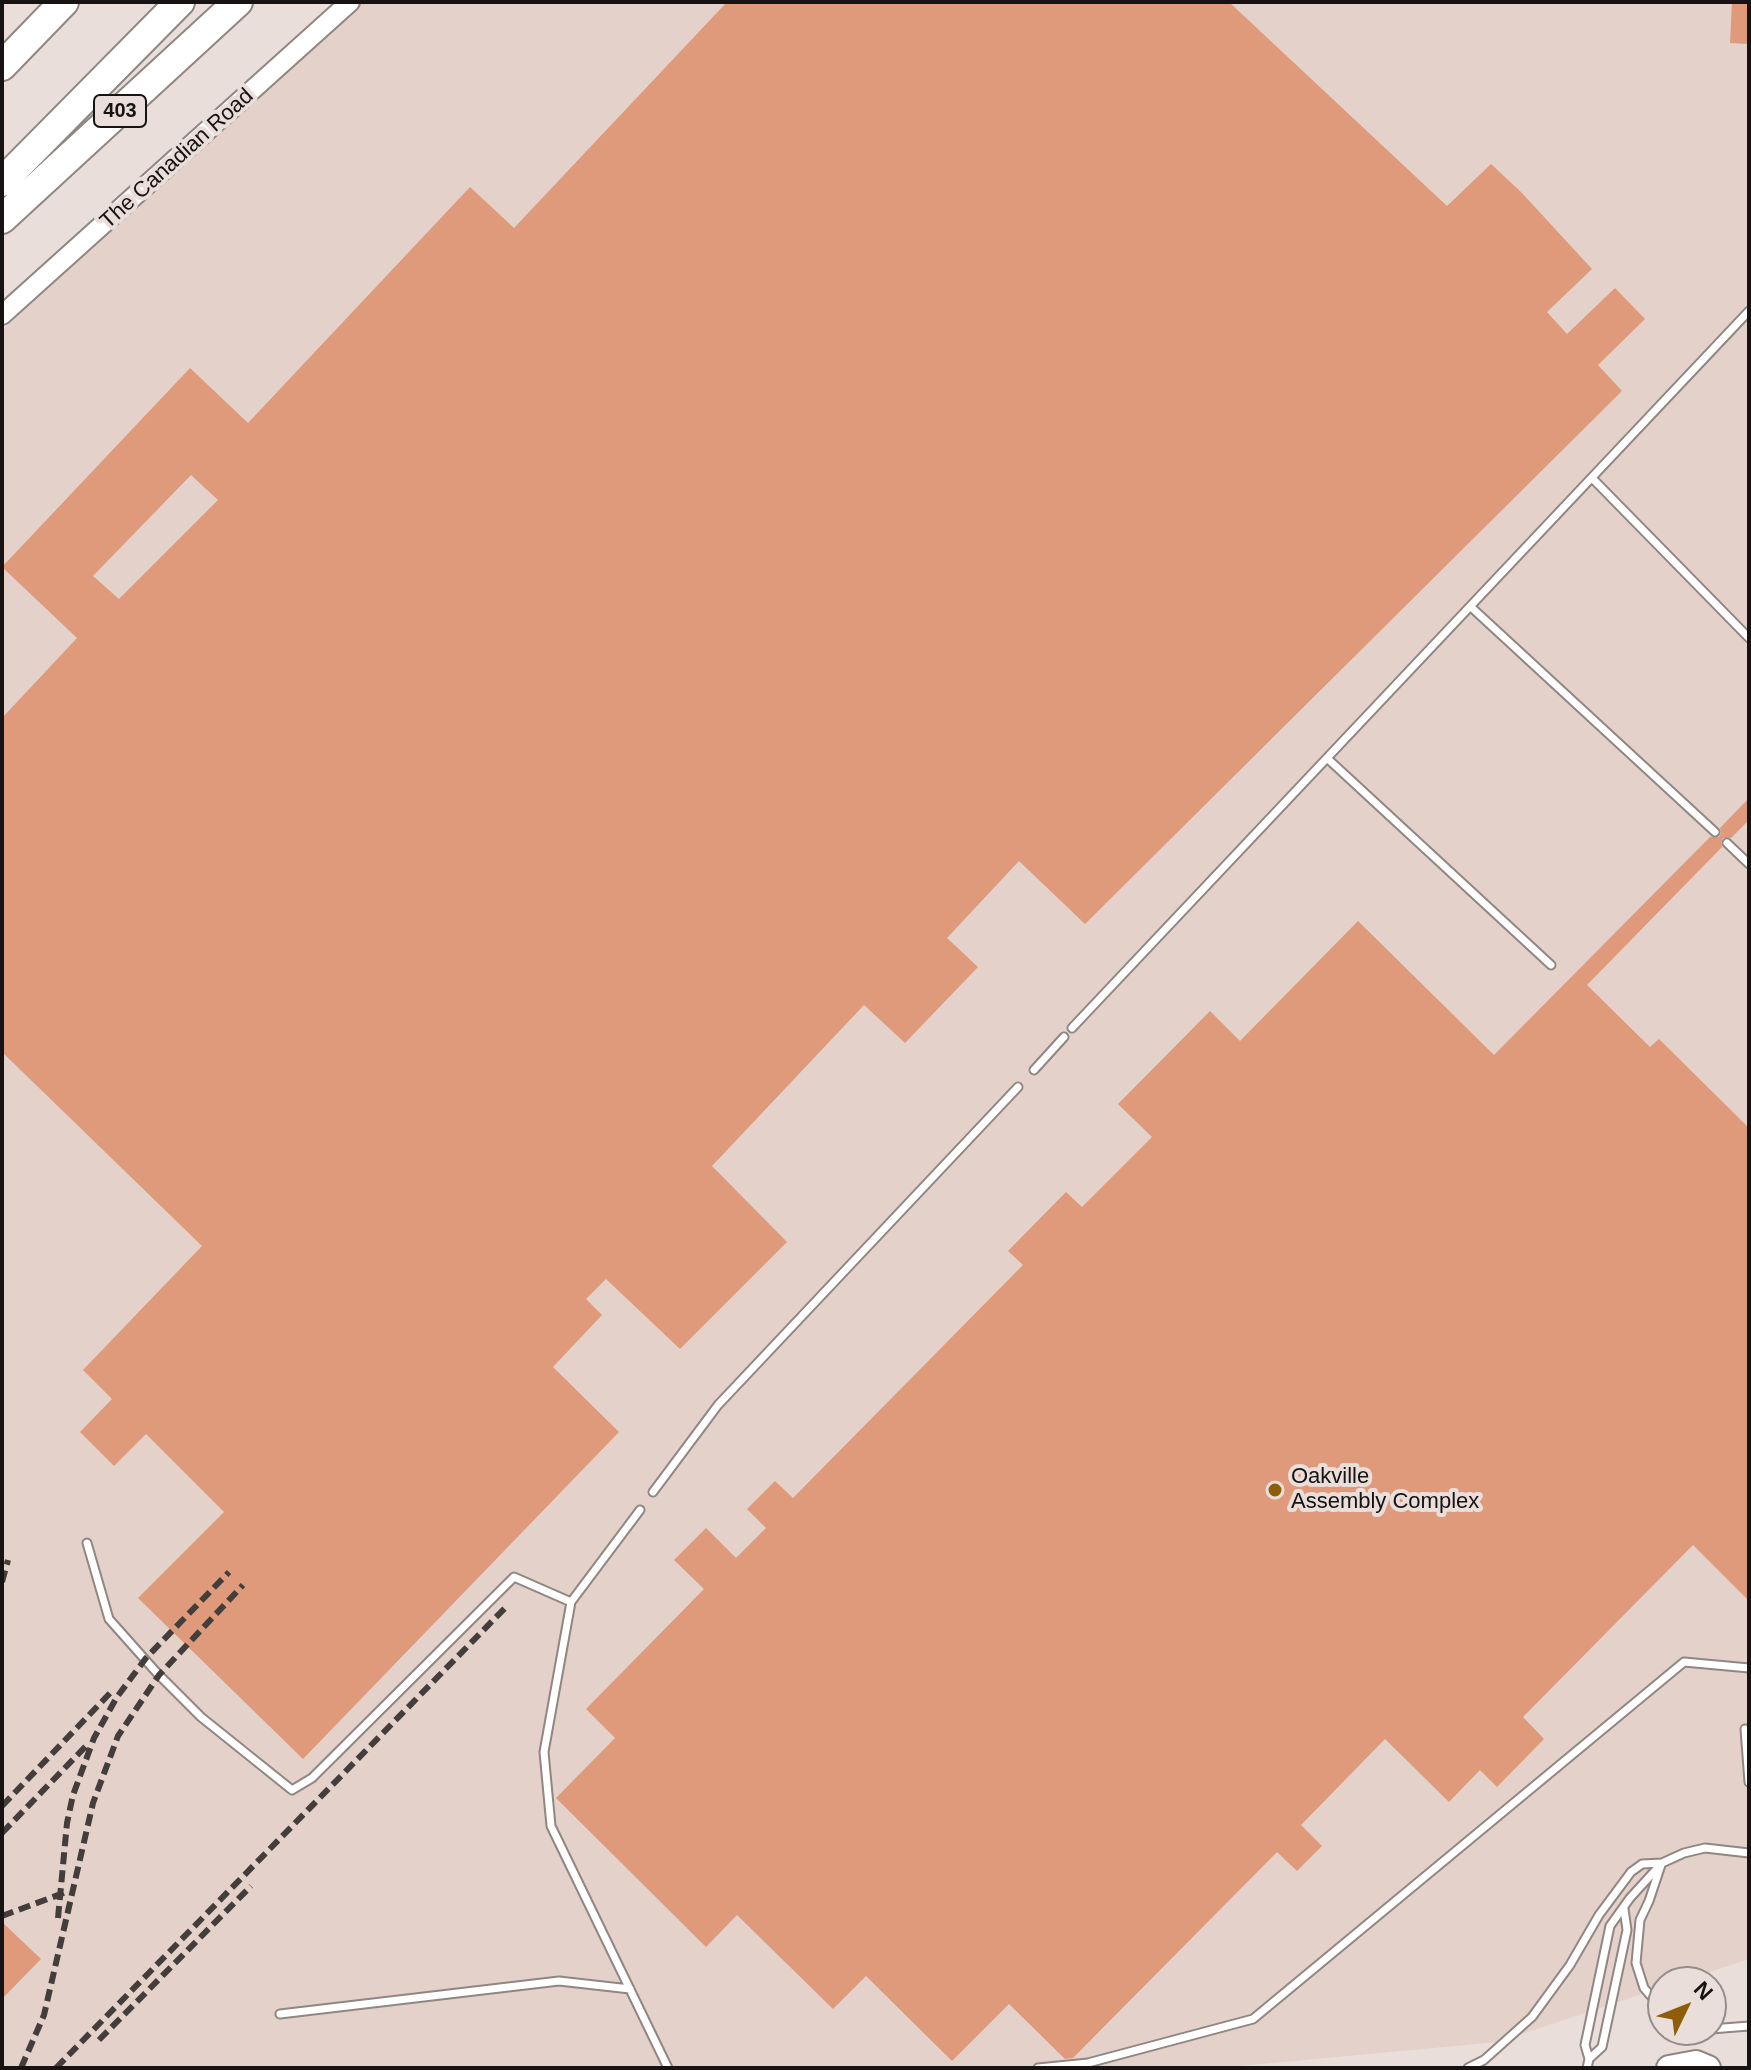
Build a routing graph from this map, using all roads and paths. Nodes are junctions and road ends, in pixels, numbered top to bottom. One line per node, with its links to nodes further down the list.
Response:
1 (64, 2): 5 (highway)
2 (180, 2): 6 (highway)
3 (238, 2): 7 (highway, 403)
4 (350, 2): 9 (street, The Canadian Road)
5 (2, 66)
6 (2, 182)
7 (2, 219)
8 (1749, 311): 10 (lane)
9 (2, 315)
10 (1592, 478): 11 (lane); 12 (lane)
11 (1471, 607): 13 (lane); 14 (lane)
12 (1749, 638)
13 (1328, 759): 17 (lane); 18 (lane)
14 (1715, 832)
15 (1727, 843): 16 (lane)
16 (1749, 864)
17 (1551, 965)
18 (1072, 1028)
19 (1064, 1037): 20 (lane)
20 (1034, 1070)
21 (1018, 1087): 22 (lane)
22 (653, 1492)
23 (640, 1510): 25 (lane)
24 (87, 1543): 25 (lane)
25 (571, 1602): 32 (lane)
26 (1749, 1668): 39 (lane)
27 (1745, 1729): 28 (lane)
28 (1749, 1782)
29 (1749, 1853): 30 (lane)
30 (1662, 1863): 31 (lane); 33 (lane); 40 (lane)
31 (1624, 1909): 37 (lane); 37 (lane)
32 (630, 1989): 34 (lane); 38 (lane)
33 (1647, 1991)
34 (280, 2014)
35 (1749, 2026): 36 (lane)
36 (1727, 2028)
37 (1589, 2059): 41 (lane)
38 (668, 2068)
39 (1038, 2068)
40 (1468, 2068)
41 (1587, 2068)
42 (1669, 2068): 43 (main road)
43 (1708, 2068)

